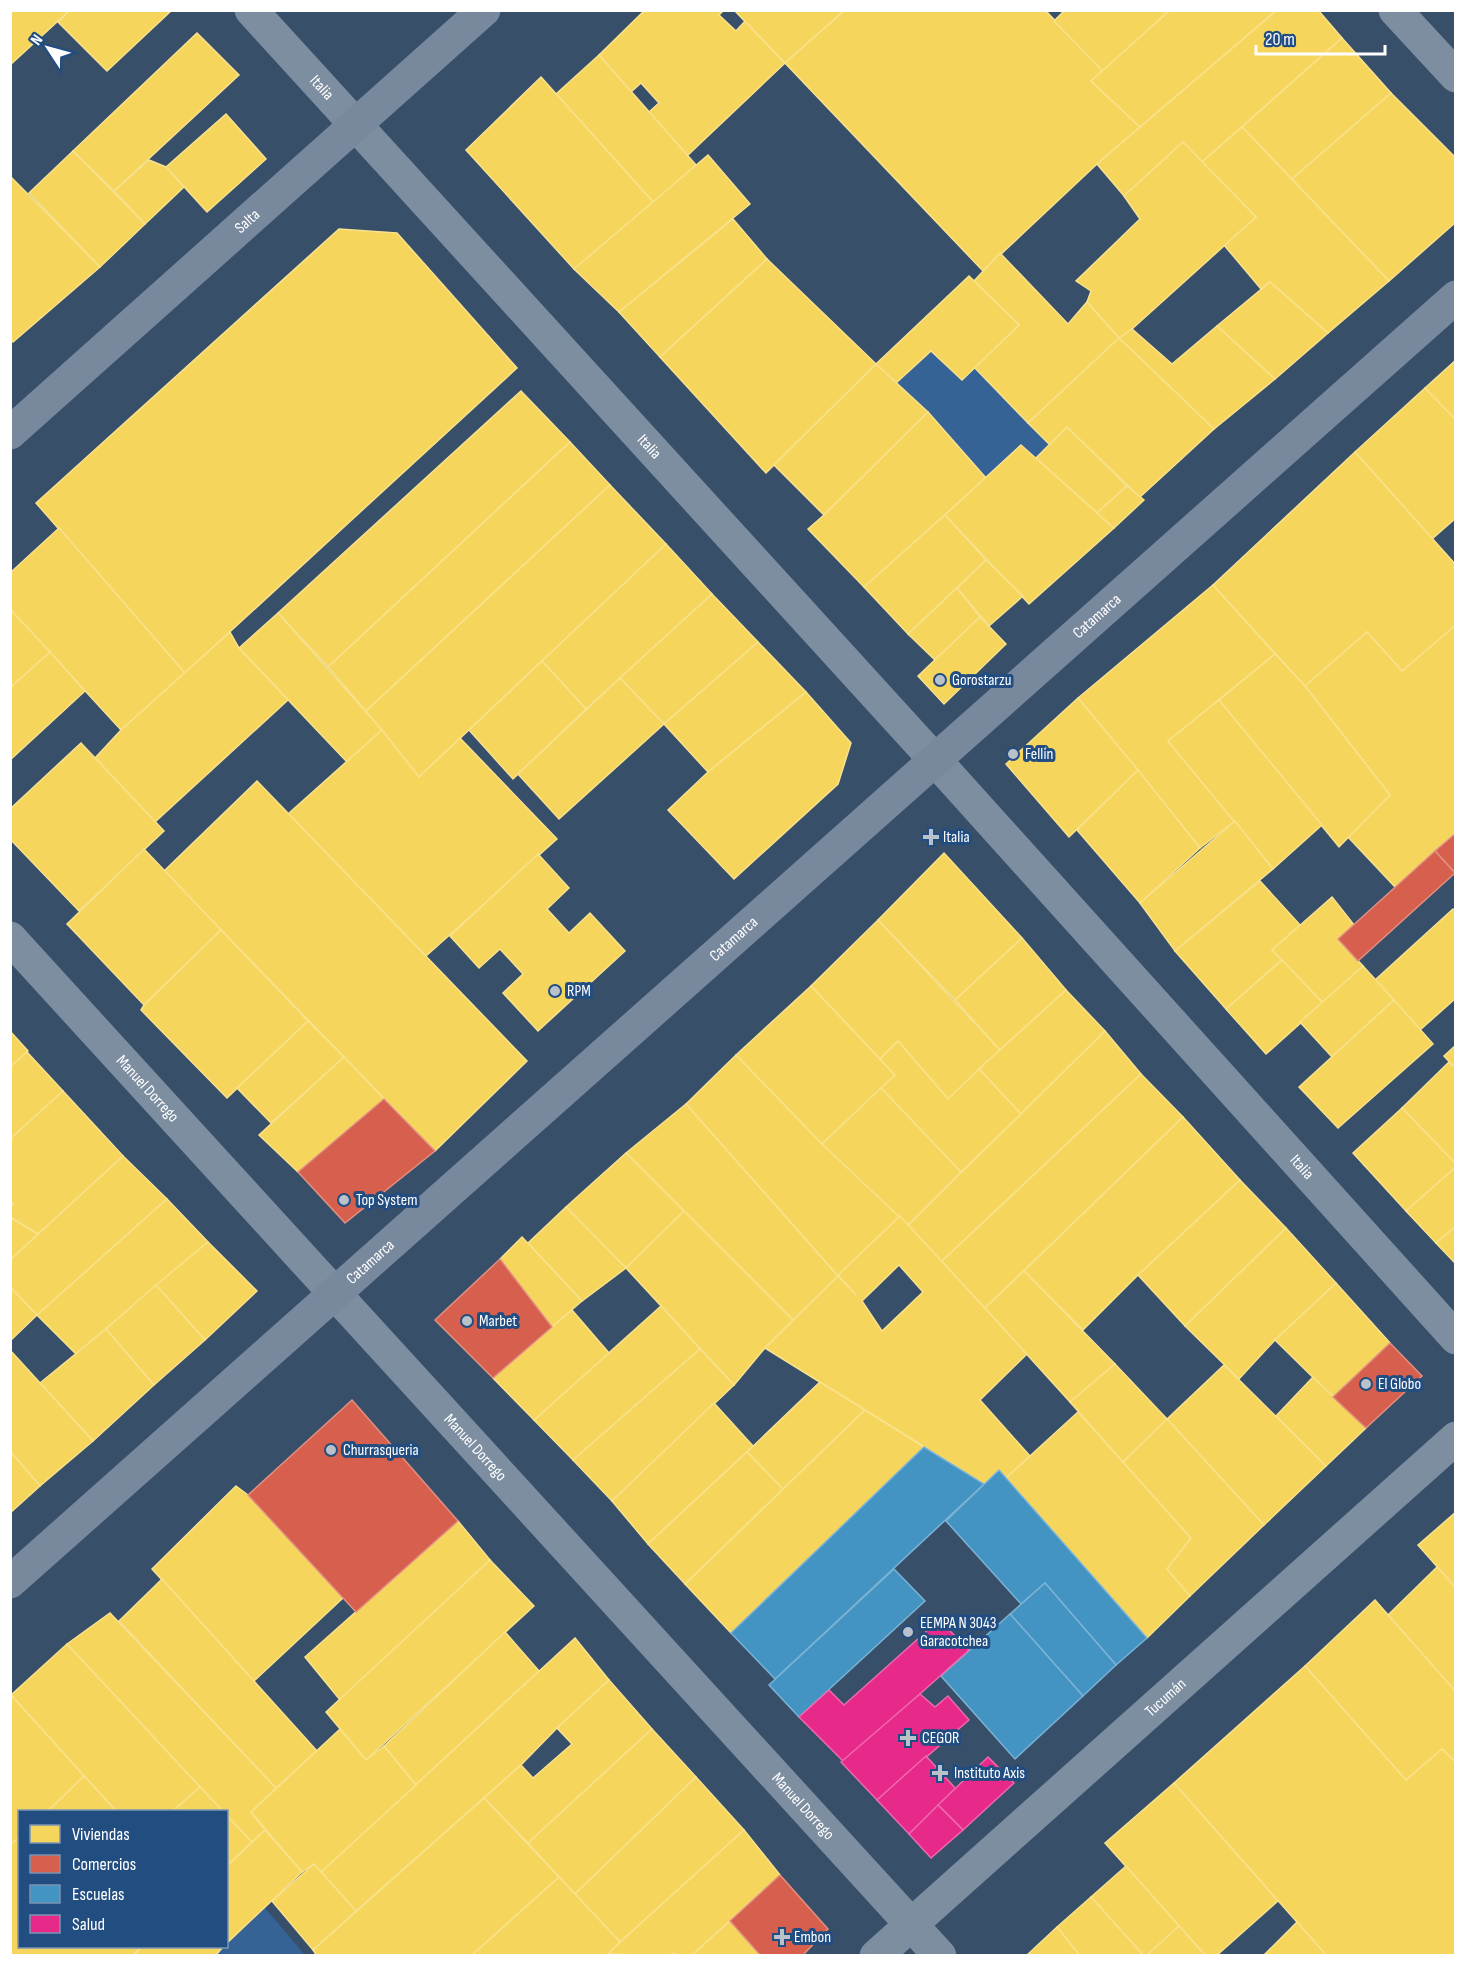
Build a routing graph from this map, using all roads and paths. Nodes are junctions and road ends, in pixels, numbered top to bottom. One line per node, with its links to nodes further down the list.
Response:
1 (251, 10): 5 (street, Italia)
2 (484, 10): 5 (main road, Salta)
3 (1395, 10): 4 (street)
4 (1455, 76)
5 (355, 126): 7 (main road, Salta); 8 (street, Italia)
6 (1455, 297): 8 (main road, Catamarca)
7 (10, 433)
8 (935, 759): 10 (main road, Catamarca); 11 (street, Italia)
9 (10, 938): 10 (street, Manuel Dorrego)
10 (335, 1293): 13 (main road, Catamarca); 14 (street, Manuel Dorrego)
11 (1455, 1338)
12 (1455, 1438): 14 (street, Tucumán)
13 (10, 1582)
14 (911, 1923): 15 (street, Tucumán); 16 (street, Manuel Dorrego)
15 (876, 1956)
16 (940, 1956)

